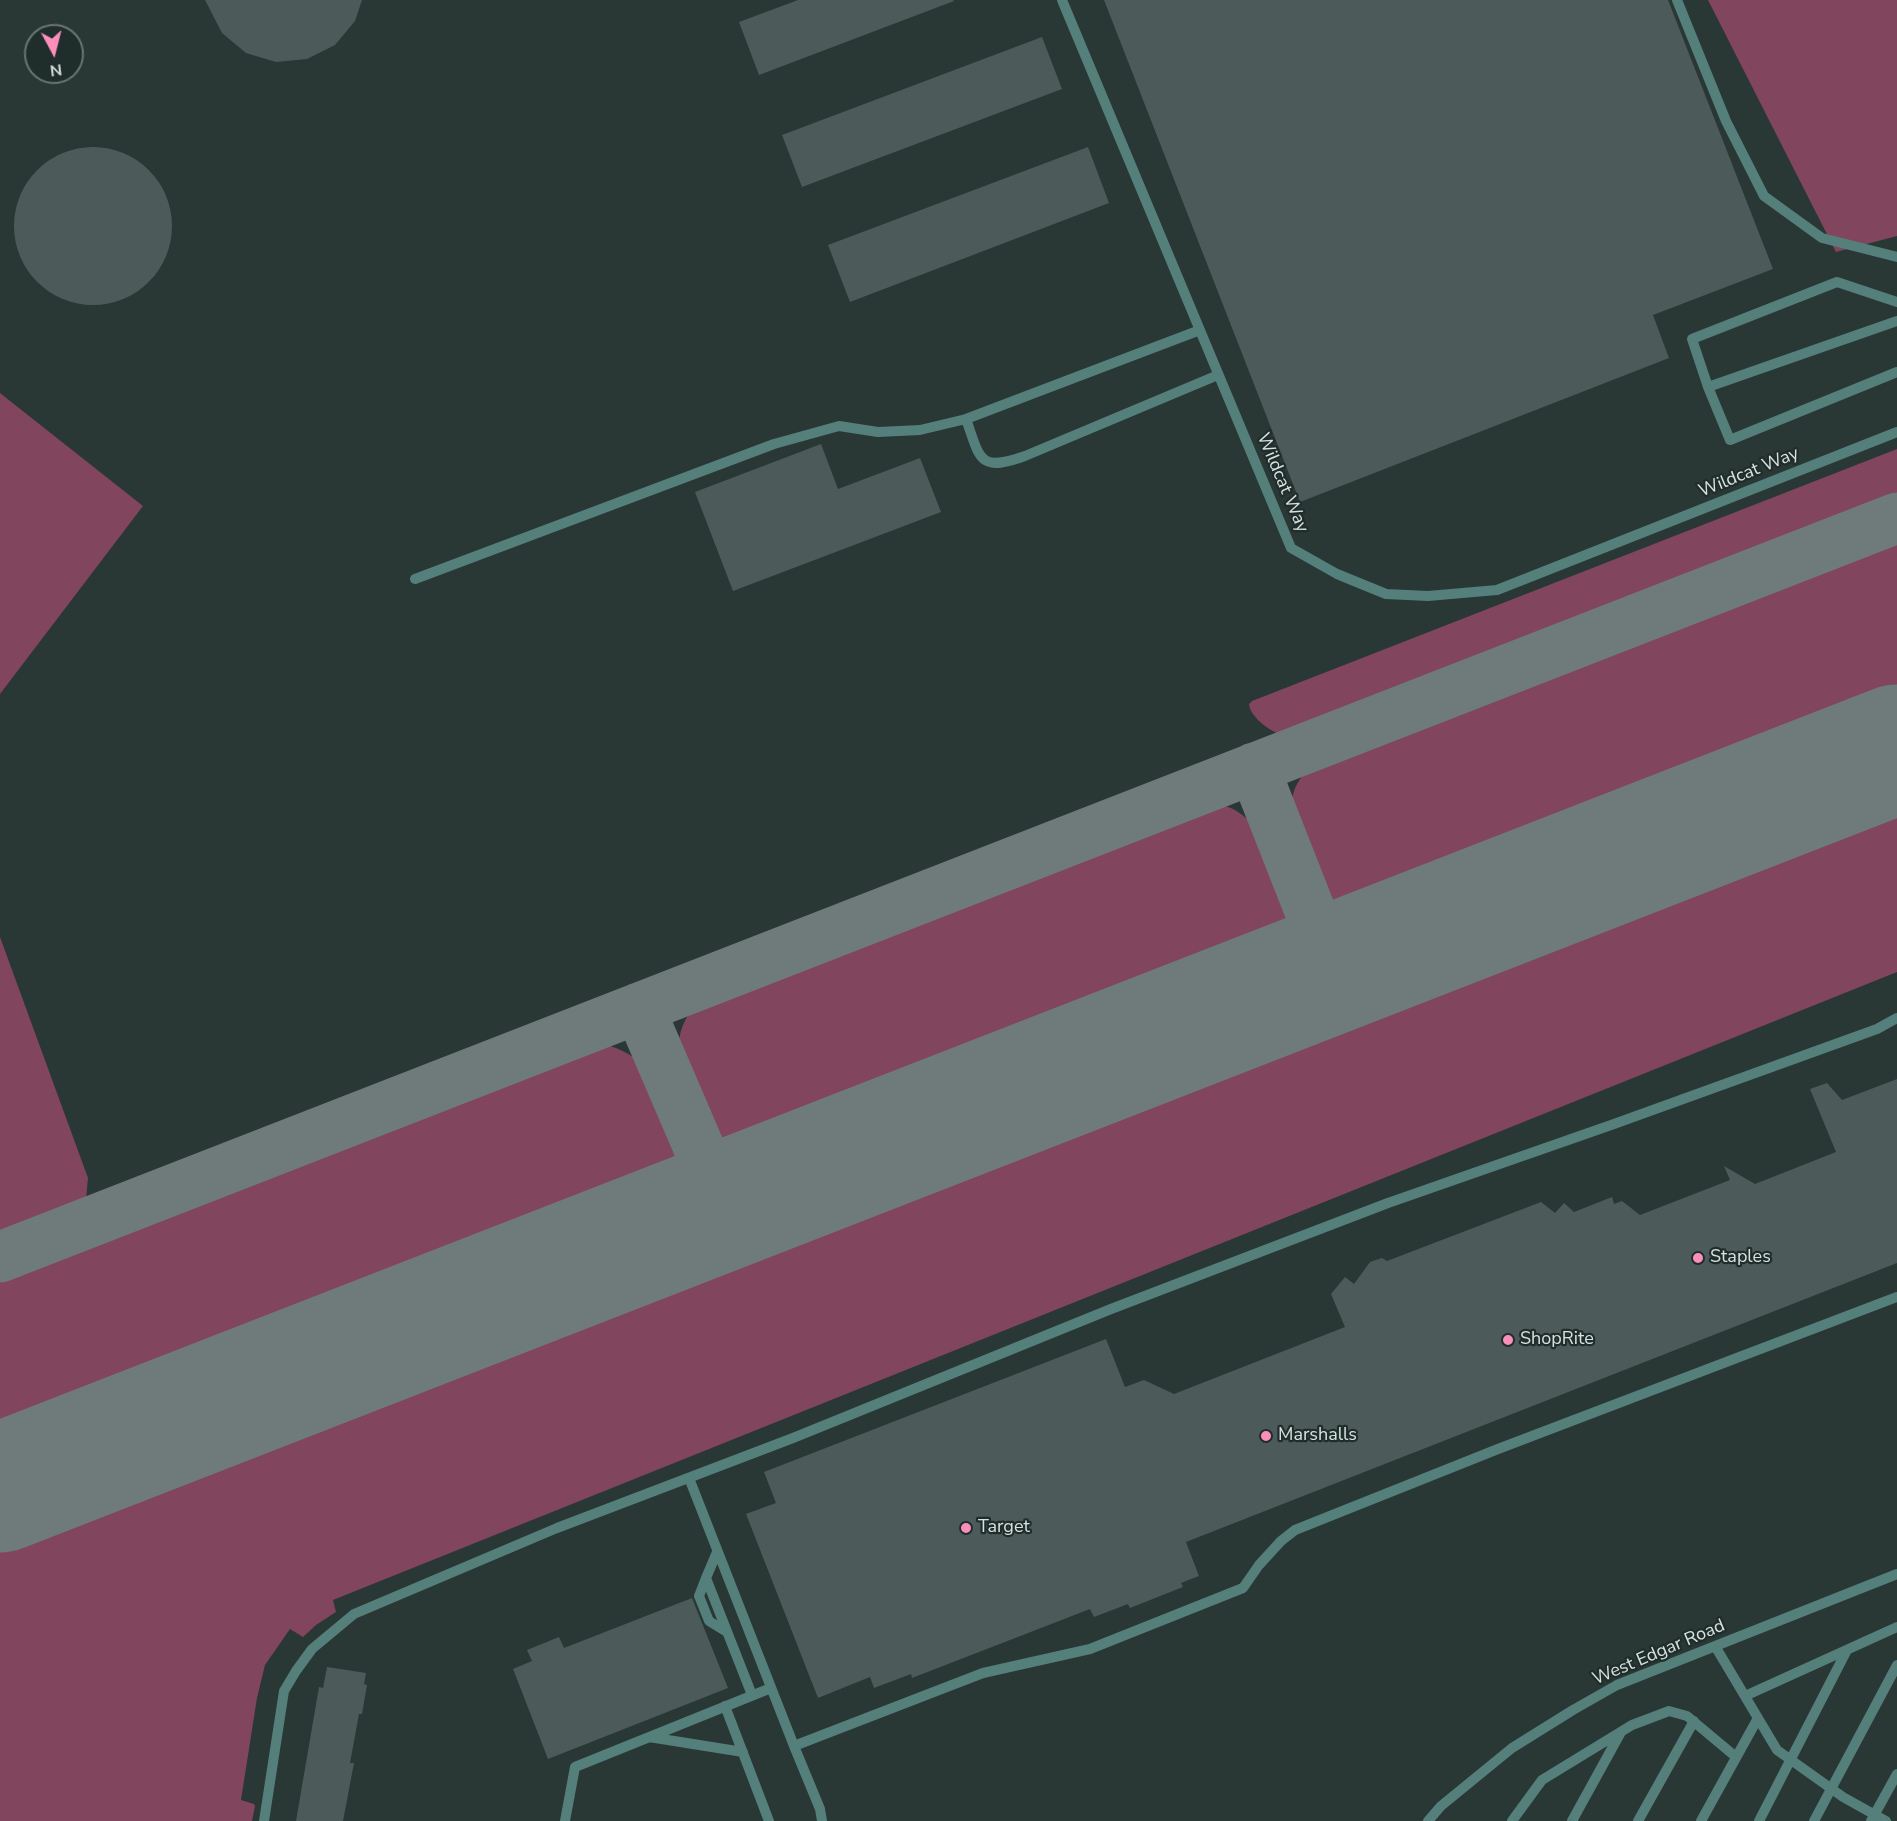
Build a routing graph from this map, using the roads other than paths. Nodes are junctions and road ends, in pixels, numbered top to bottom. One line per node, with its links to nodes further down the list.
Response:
1 (1062, 0): 6 (lane, Wildcat Way)
2 (1677, 0): 3 (lane)
3 (1897, 257)
4 (1897, 302): 9 (lane)
5 (1897, 321): 9 (lane)
6 (1200, 330): 8 (lane, Wildcat Way); 10 (lane)
7 (1897, 372): 9 (lane)
8 (1218, 375): 10 (lane); 11 (lane, Wildcat Way)
9 (1708, 387)
10 (966, 419): 12 (lane)
11 (1897, 432)
12 (415, 579)
13 (1897, 1018): 15 (lane)
14 (1897, 1297): 30 (lane)
15 (688, 1478): 16 (lane); 37 (lane)
16 (717, 1552): 22 (lane); 23 (lane)
17 (1897, 1574): 19 (lane, West Edgar Road)
18 (1897, 1627): 20 (lane)
19 (1715, 1646): 24 (lane); 41 (lane, West Edgar Road)
20 (1847, 1650): 24 (lane); 33 (lane)
21 (1897, 1665): 35 (lane)
22 (771, 1688): 23 (lane); 30 (lane)
23 (752, 1695): 25 (lane)
24 (1745, 1696): 26 (lane)
25 (725, 1706): 29 (lane); 31 (lane)
26 (1758, 1718): 32 (lane); 33 (lane)
27 (1694, 1721): 28 (lane); 32 (lane); 44 (lane)
28 (1621, 1732): 42 (lane); 43 (lane)
29 (649, 1737): 31 (lane); 38 (lane)
30 (794, 1746): 40 (lane)
31 (743, 1752): 39 (lane)
32 (1736, 1757): 45 (lane)
33 (1792, 1761): 35 (lane); 46 (lane)
34 (1897, 1774): 36 (lane)
35 (1831, 1789): 36 (lane); 47 (lane)
36 (1873, 1818): 48 (lane)
37 (264, 1821)
38 (565, 1821)
39 (769, 1821)
40 (822, 1821)
41 (1428, 1821)
42 (1512, 1821)
43 (1572, 1821)
44 (1638, 1821)
45 (1701, 1821)
46 (1759, 1821)
47 (1814, 1821)
48 (1886, 1821)

